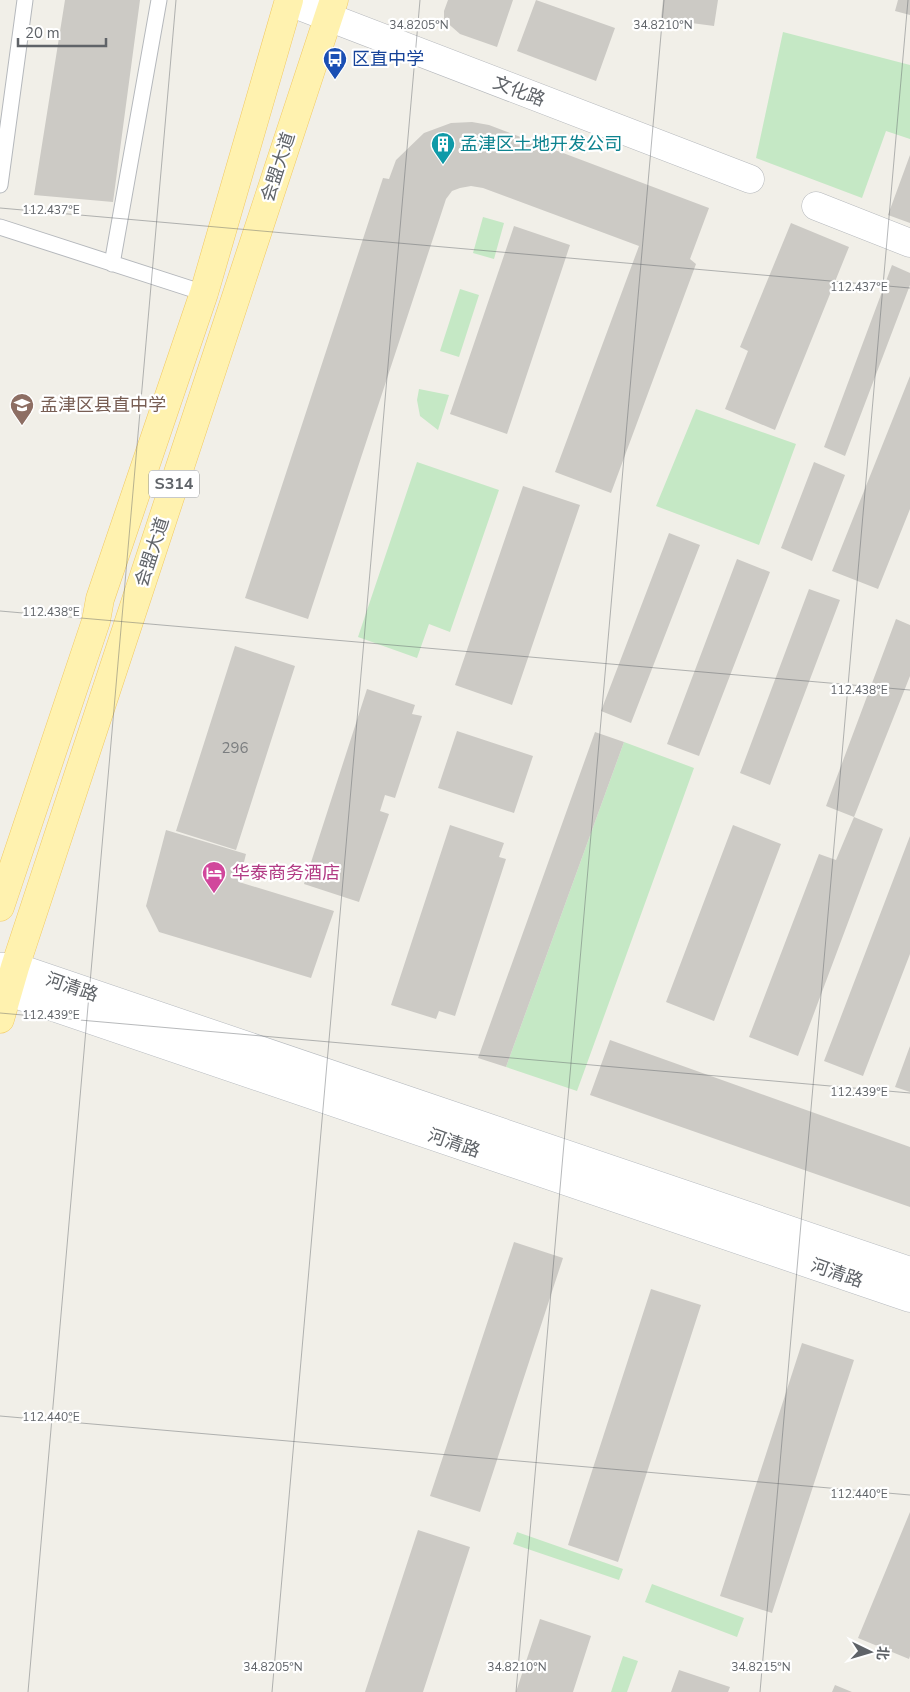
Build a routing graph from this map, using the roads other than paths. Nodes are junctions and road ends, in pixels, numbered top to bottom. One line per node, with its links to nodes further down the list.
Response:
1 (25, 0): 6 (lane)
2 (159, 0): 10 (lane)
3 (289, 1): 4 (street, 文化路); 11 (main road, 会盟大道 / S314)
4 (331, 9): 5 (street, 文化路); 13 (main road, 会盟大道 / S314)
5 (750, 179)
6 (0, 185)
7 (816, 206): 9 (street)
8 (0, 227): 10 (lane)
9 (910, 243)
10 (112, 264): 11 (lane)
11 (204, 293): 12 (main road, 会盟大道 / S314)
12 (0, 907)
13 (6, 978): 14 (main road, 会盟大道 / S314); 15 (street, 河清路); 16 (street, 河清路)
14 (0, 1019)
15 (910, 1271)
16 (910, 1298)

